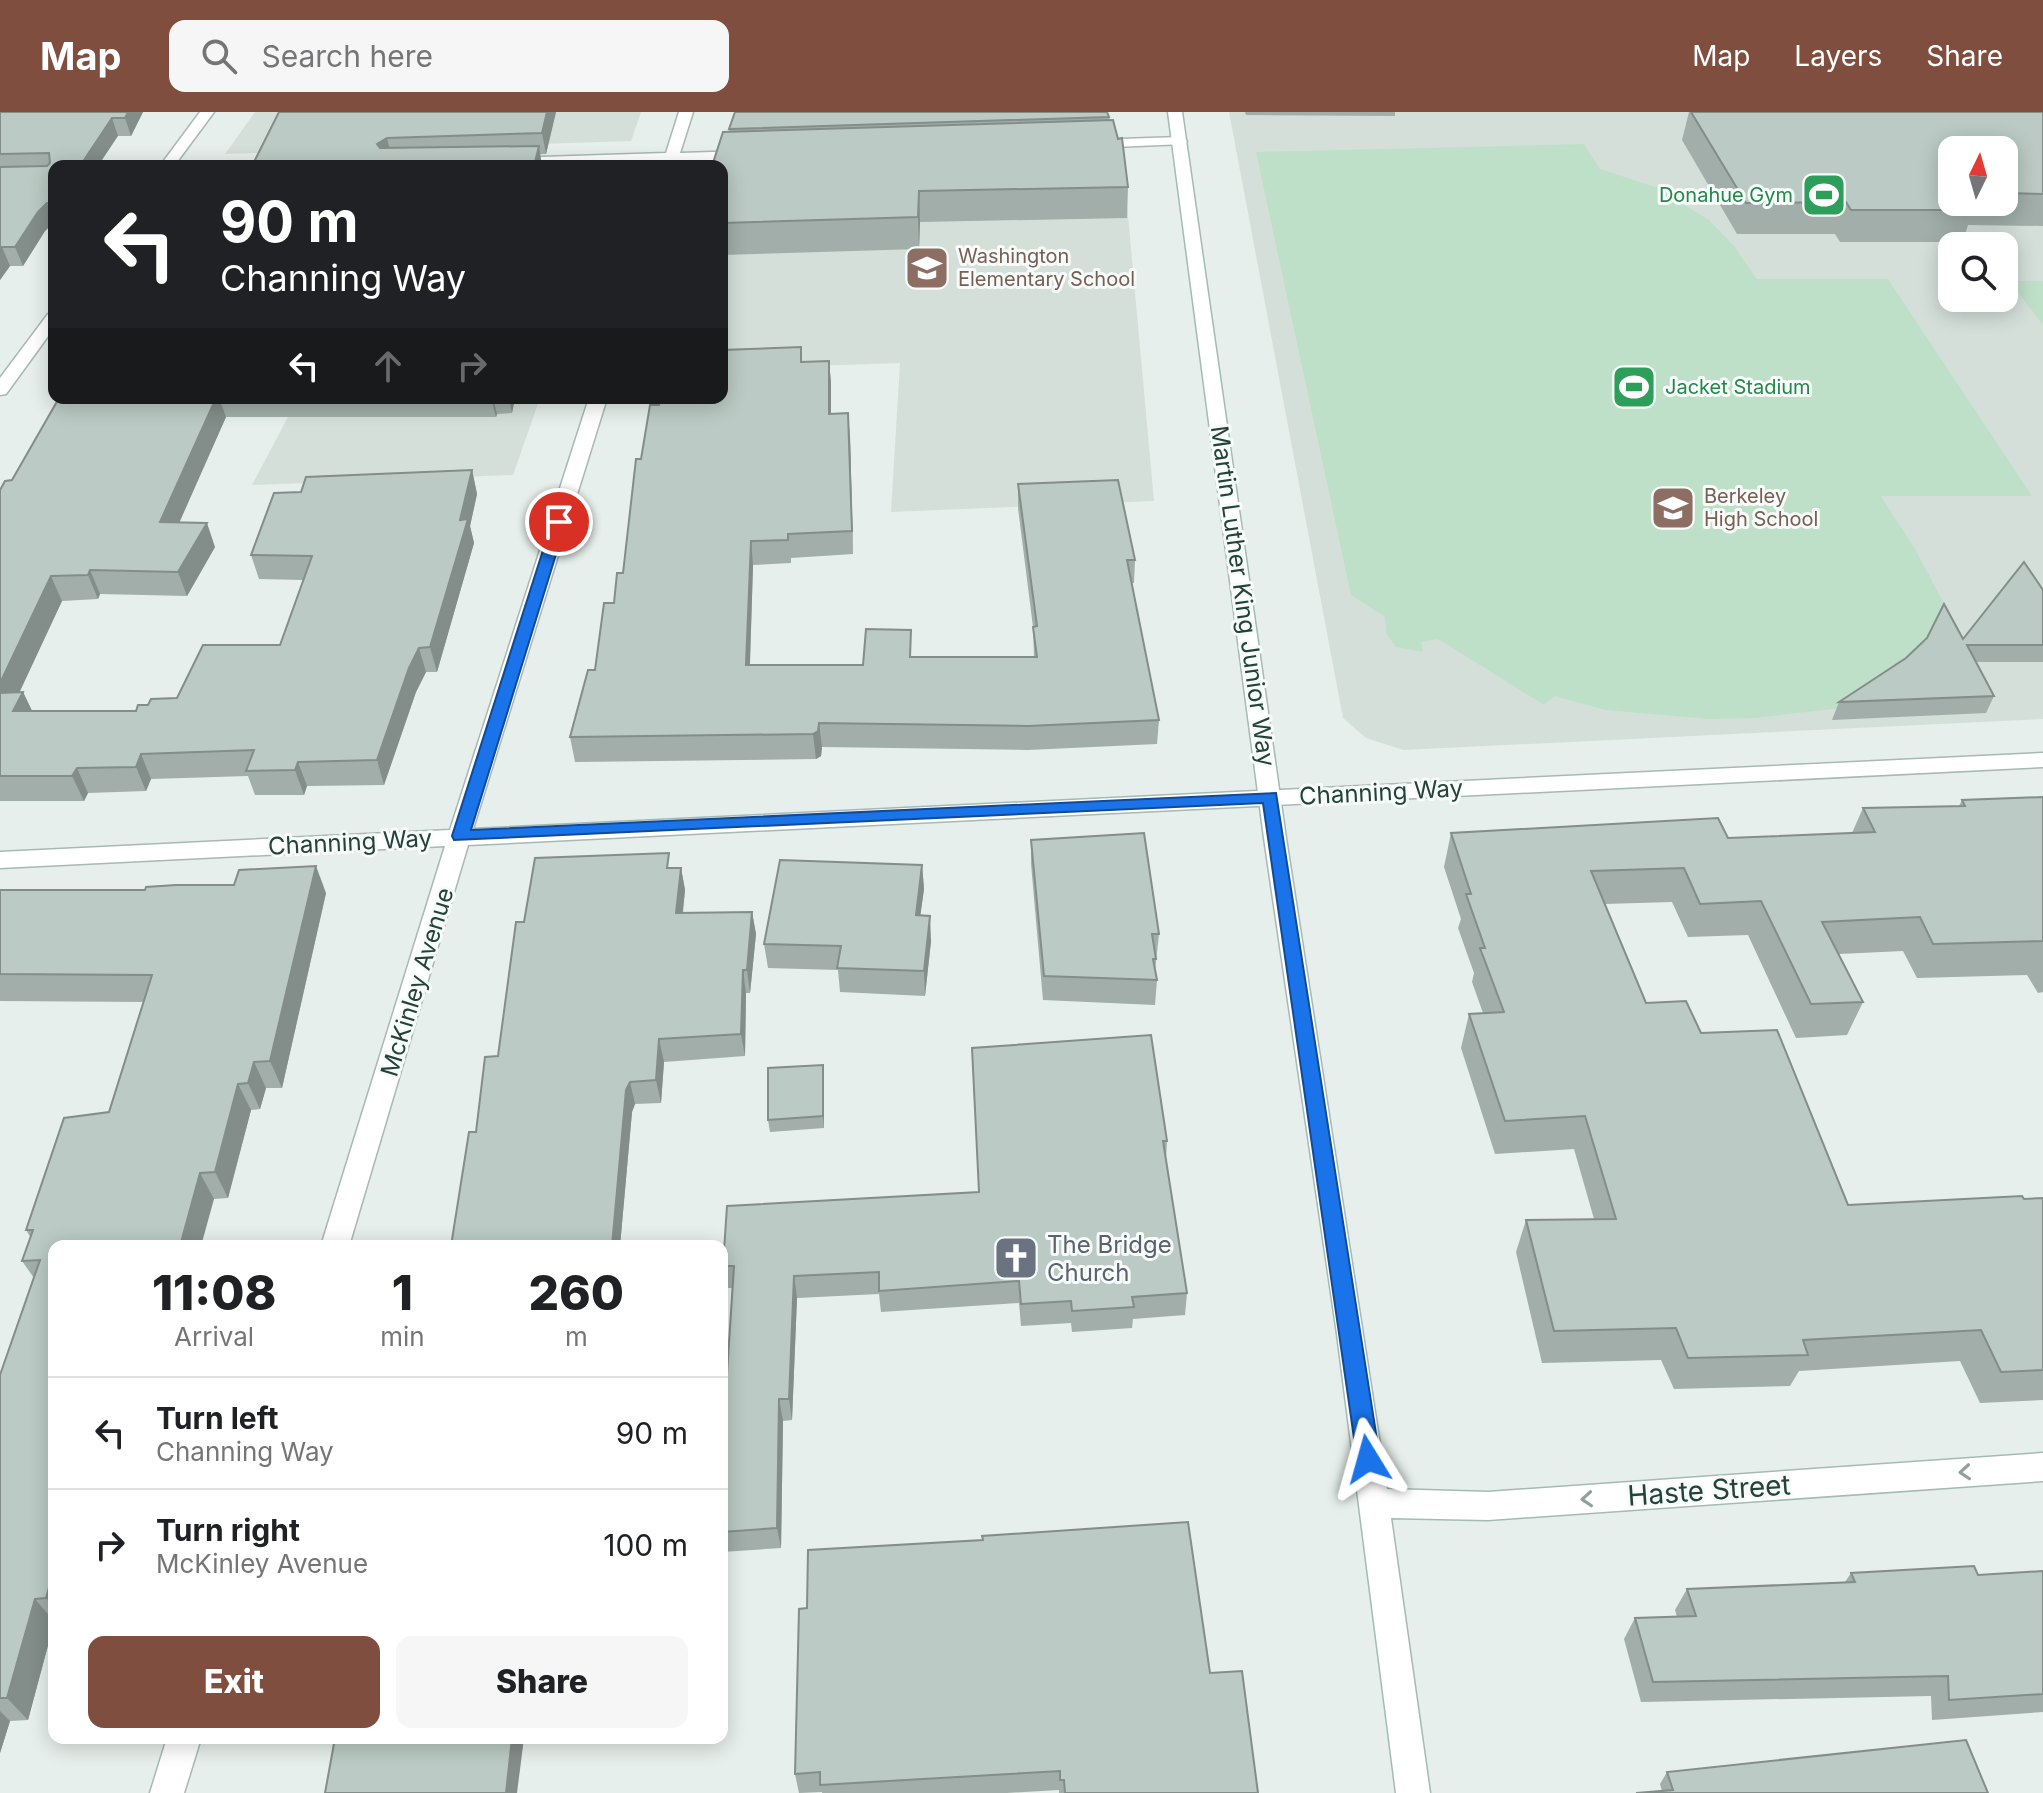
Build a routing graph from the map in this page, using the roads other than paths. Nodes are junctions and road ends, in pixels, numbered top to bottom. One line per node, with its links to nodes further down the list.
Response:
1 (207, 112): 7 (street)
2 (686, 112): 8 (street)
3 (1175, 112): 4 (street, Martin Luther King Junior Way)
4 (1180, 141): 5 (street); 14 (street, Martin Luther King Junior Way)
5 (1080, 144)
6 (761, 154): 9 (street)
7 (171, 160)
8 (672, 160)
9 (694, 160)
10 (48, 325): 11 (street)
11 (0, 390)
12 (596, 404): 15 (street, McKinley Avenue)
13 (2043, 760): 14 (street, Channing Way)
14 (1270, 797): 15 (street, Channing Way); 19 (street, Martin Luther King Junior Way)
15 (460, 836): 16 (street, Channing Way); 17 (street, McKinley Avenue)
16 (0, 860)
17 (337, 1240)
18 (2043, 1467): 19 (street, Haste Street, one-way to 19)
19 (1375, 1503): 22 (street, Martin Luther King Junior Way)
20 (182, 1744): 21 (street)
21 (167, 1793)
22 (1413, 1793)

